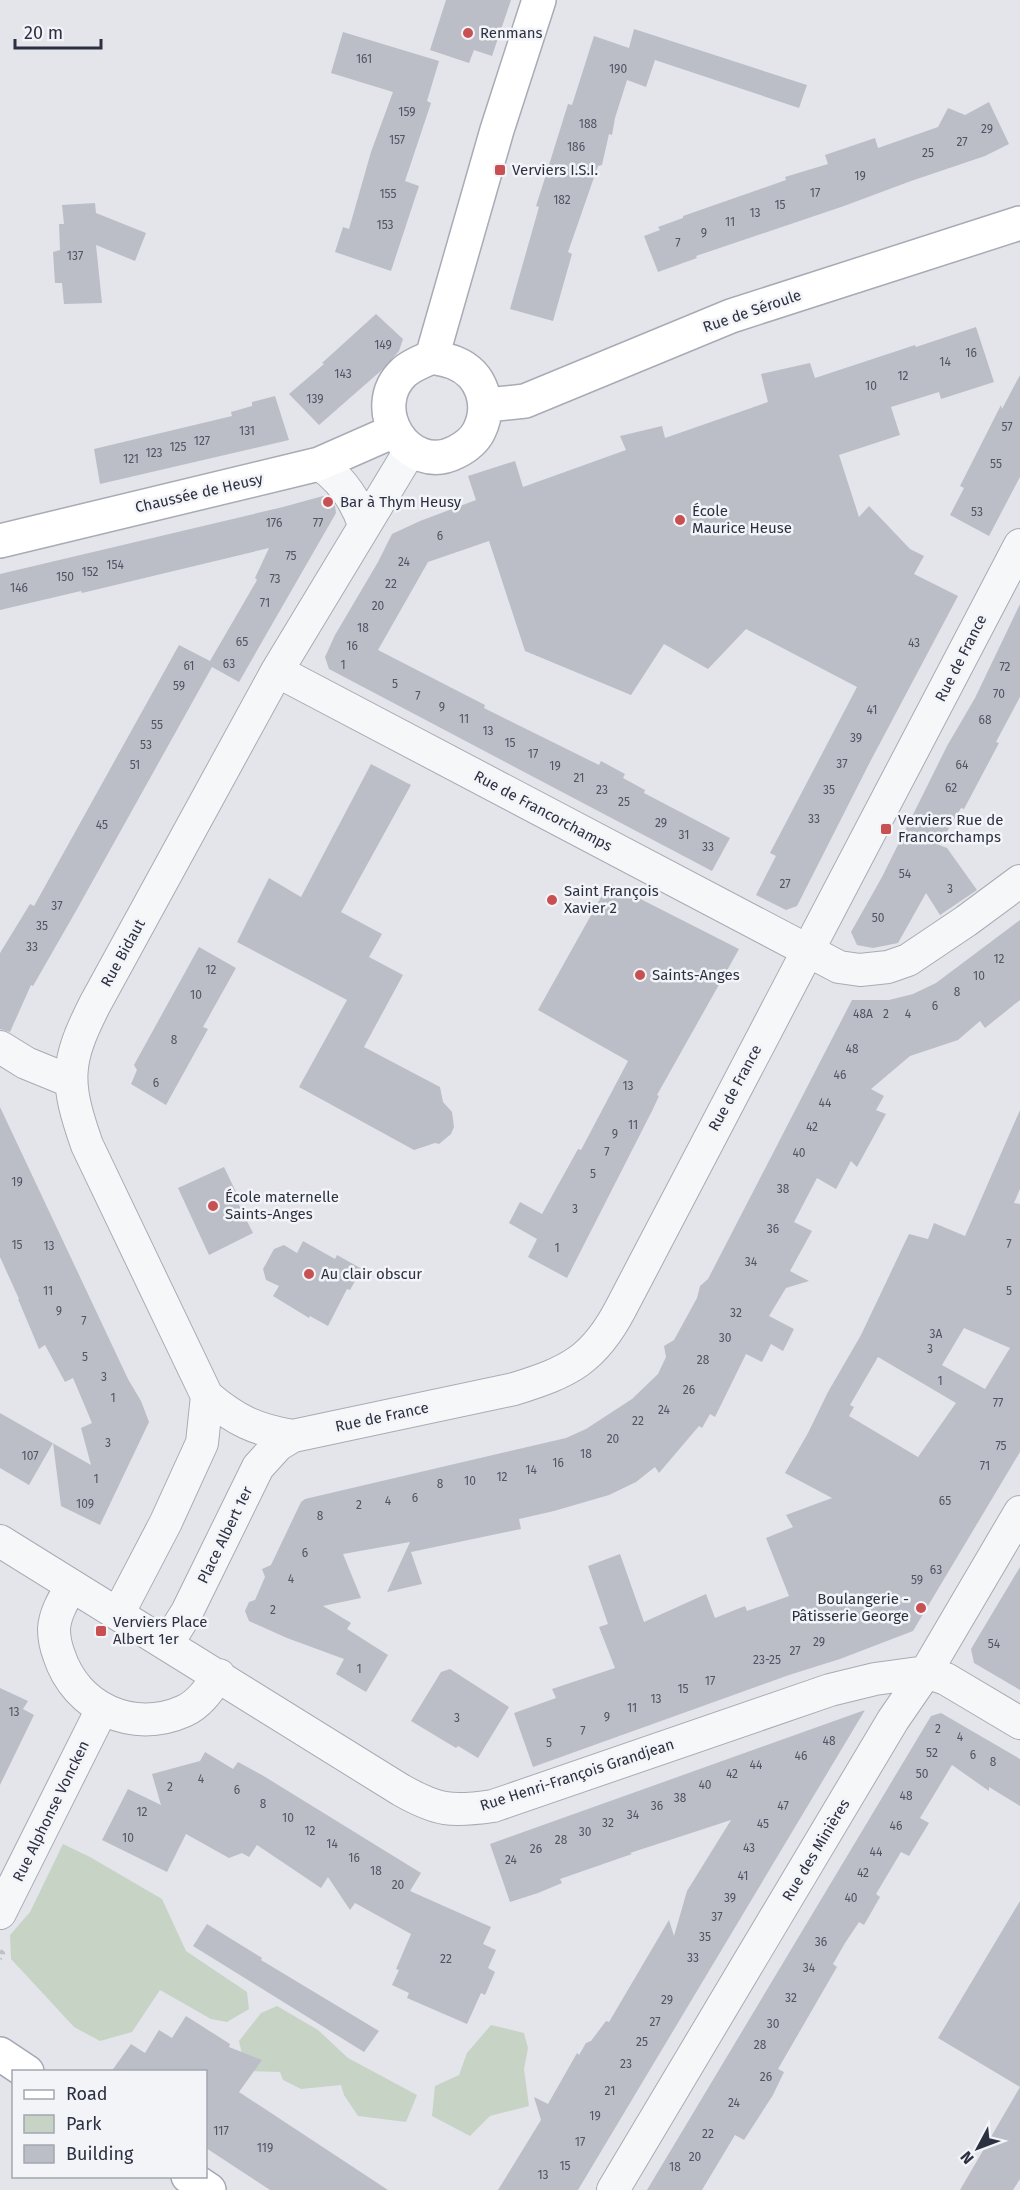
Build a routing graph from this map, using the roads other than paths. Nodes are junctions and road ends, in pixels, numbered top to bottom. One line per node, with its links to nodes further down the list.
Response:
1 (539, 0): 3 (main road)
2 (1020, 223): 4 (main road, Rue de Séroule)
3 (432, 357): 4 (main road); 5 (main road)
4 (487, 405): 5 (main road)
5 (402, 440): 6 (main road, Chaussée de Heusy); 7 (street, Rue Bidaut)
6 (319, 464): 7 (street); 8 (main road, Chaussée de Heusy)
7 (364, 525): 10 (street, Rue Bidaut)
8 (0, 541)
9 (1020, 545): 12 (street, Rue de France)
10 (277, 671): 12 (street, Rue de Francorchamps); 14 (street, Rue Bidaut)
11 (1020, 881): 12 (street, Rue de Francorchamps)
12 (809, 952): 16 (street, Rue de France)
13 (0, 1047): 14 (street)
14 (70, 1081): 15 (street, Rue Bidaut)
15 (207, 1396): 16 (street, Rue Bidaut); 20 (street)
16 (293, 1436): 21 (street, Place Albert 1er)
17 (1020, 1512): 22 (street, Rue des Minières)
18 (0, 1541): 19 (street)
19 (71, 1587): 20 (street); 24 (street)
20 (118, 1614): 21 (street)
21 (167, 1644): 23 (street)
22 (926, 1672): 23 (street, Rue Henri-François Grandjean); 25 (street); 31 (street, Rue des Minières)
23 (219, 1675): 24 (street)
24 (102, 1709): 26 (street, Rue Alphonse Voncken)
25 (1020, 1723)
26 (0, 1913)
27 (0, 2054): 28 (main road)
28 (24, 2070)
29 (191, 2178): 30 (main road)
30 (208, 2190)
31 (613, 2190)

